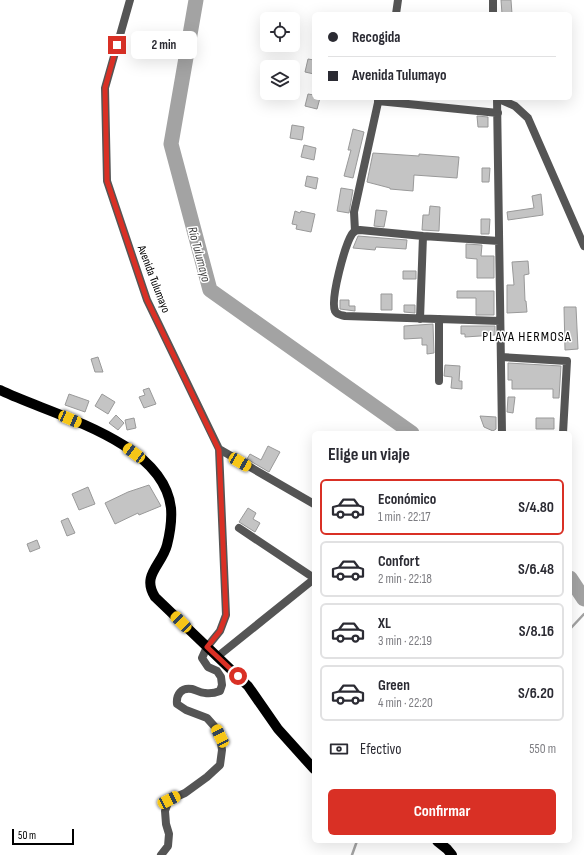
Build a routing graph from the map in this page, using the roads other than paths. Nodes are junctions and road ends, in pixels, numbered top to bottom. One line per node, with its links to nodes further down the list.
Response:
1 (130, 0): 22 (street, Avenida Tulumayo)
2 (398, 0): 4 (street)
3 (493, 0): 5 (street)
4 (396, 12)
5 (493, 12)
6 (378, 100): 9 (street); 10 (street)
7 (497, 100): 9 (street)
8 (502, 100): 13 (street)
9 (498, 113): 12 (street)
10 (355, 231): 11 (street); 14 (street)
11 (423, 236): 12 (street); 14 (street)
12 (499, 241): 16 (street)
13 (584, 246)
14 (420, 319): 15 (street)
15 (439, 319): 16 (street); 18 (street)
16 (500, 321): 17 (street)
17 (501, 357): 20 (street); 21 (street)
18 (439, 381)
19 (0, 390): 27 (main road)
20 (502, 431)
21 (563, 431)
22 (219, 450): 23 (street); 27 (street)
23 (312, 503)
24 (239, 528): 25 (street)
25 (312, 578)
26 (312, 581): 28 (street)
27 (207, 647): 28 (main road); 31 (street)
28 (217, 657): 29 (main road)
29 (312, 767)
30 (440, 843): 32 (main road)
31 (161, 855)
32 (452, 855)

